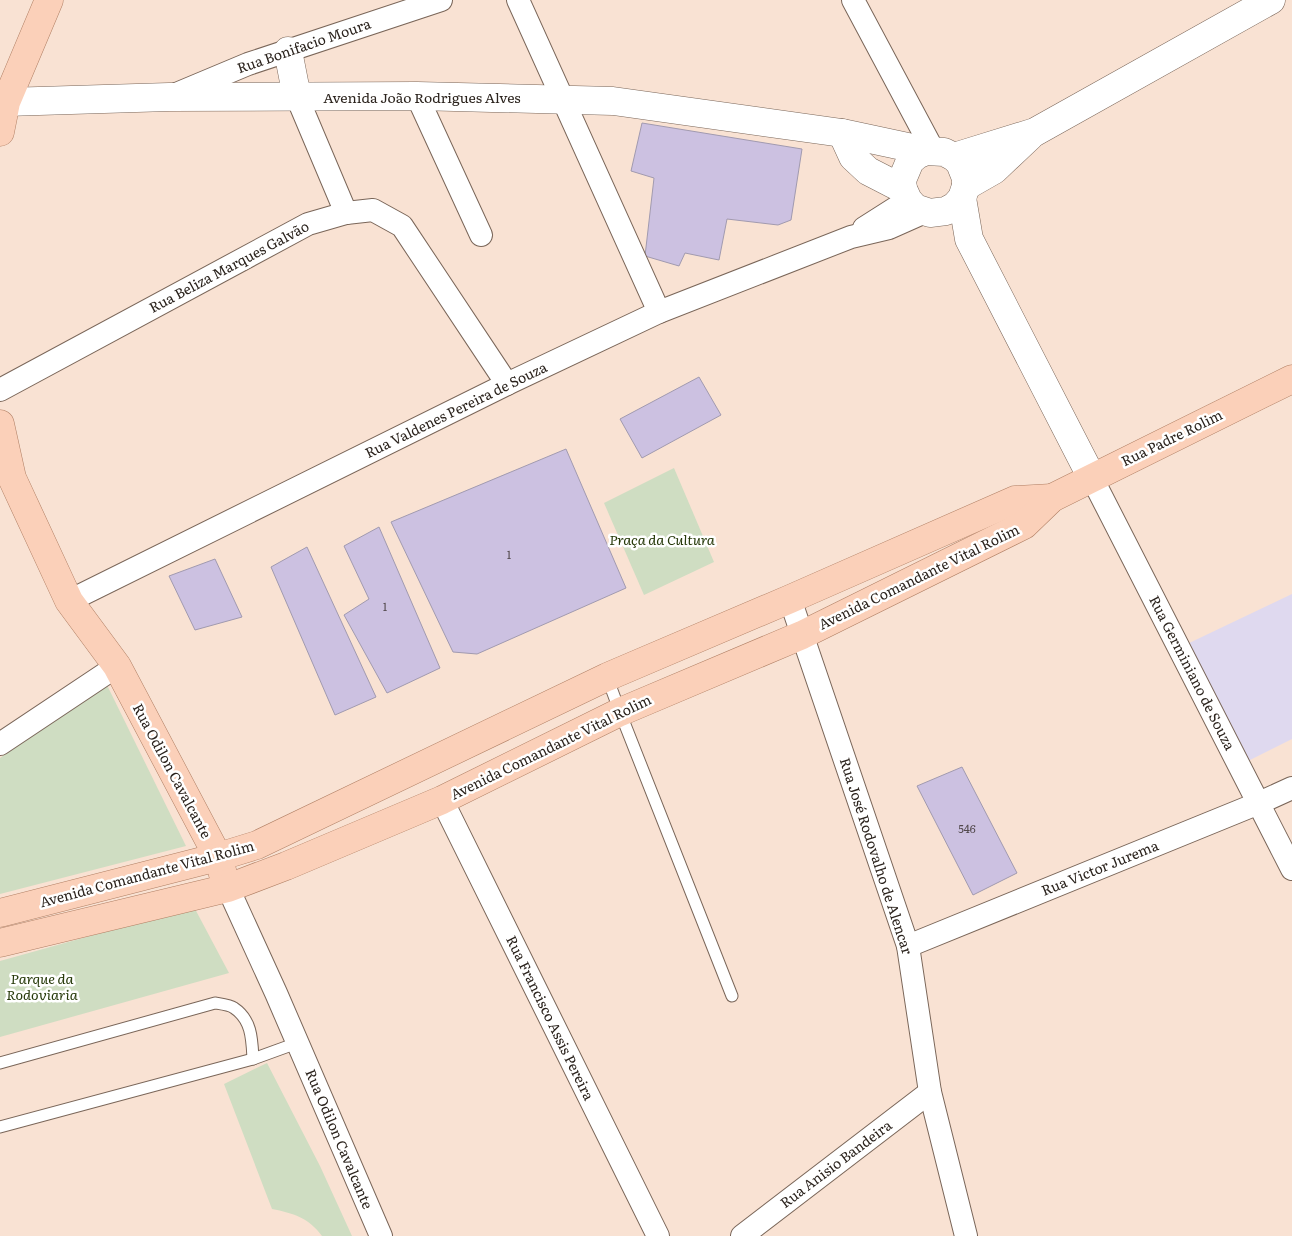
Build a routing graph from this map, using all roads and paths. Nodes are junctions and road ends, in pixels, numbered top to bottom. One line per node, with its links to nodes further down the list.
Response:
1 (50, 0): 11 (main road)
2 (440, 0): 6 (street, Rua Bonifacio Moura)
3 (518, 0): 10 (street)
4 (853, 0): 15 (street)
5 (1271, 0): 13 (main road)
6 (288, 51): 8 (street, Rua Bonifacio Moura); 9 (main road)
7 (417, 96): 9 (main road, Avenida João Rodrigues Alves); 10 (main road, Avenida João Rodrigues Alves); 19 (street)
8 (169, 97): 9 (main road, Avenida João Rodrigues Alves); 11 (main road, Avenida João Rodrigues Alves)
9 (297, 97): 18 (street)
10 (564, 99): 14 (main road, Avenida João Rodrigues Alves); 21 (street)
11 (3, 102): 12 (main road)
12 (0, 132)
13 (1035, 132): 15 (main road); 16 (main road)
14 (842, 133): 15 (main road, Avenida João Rodrigues Alves); 17 (main road)
15 (938, 153): 16 (main road); 17 (main road)
16 (964, 192): 17 (main road); 20 (main road)
17 (918, 204): 20 (main road); 21 (street, Rua Valdenes Pereira de Souza)
18 (346, 213): 23 (street, Rua Beliza Marques Galvão); 24 (street, Rua Beliza Marques Galvão)
19 (481, 235)
20 (969, 239): 26 (main road)
21 (659, 312): 23 (street, Rua Valdenes Pereira de Souza)
22 (1292, 378): 26 (main road, Rua Padre Rolim)
23 (507, 384): 29 (street, Rua Valdenes Pereira de Souza)
24 (0, 390)
25 (0, 424): 29 (main road, Rua Odilon Cavalcante)
26 (1092, 478): 27 (main road, Rua Padre Rolim); 37 (street, Rua Germiniano de Souza)
27 (1052, 498): 28 (main road, Avenida Comandante Vital Rolim); 30 (main road, Avenida Comandante Vital Rolim)
28 (790, 599): 30 (street, Rua José Rodovalho de Alencar); 32 (main road, Avenida Comandante Vital Rolim)
29 (69, 602): 31 (main road, Rua Odilon Cavalcante)
30 (802, 635): 33 (main road, Avenida Comandante Vital Rolim); 43 (street, Rua José Rodovalho de Alencar)
31 (117, 666): 34 (street); 38 (main road, Rua Odilon Cavalcante)
32 (607, 677): 33 (lane); 38 (main road, Avenida Comandante Vital Rolim)
33 (620, 712): 36 (main road, Avenida Comandante Vital Rolim); 44 (lane)
34 (0, 744)
35 (1292, 788): 37 (street, Rua Victor Jurema)
36 (442, 800): 40 (main road, Avenida Comandante Vital Rolim); 51 (street, Rua Francisco Assis Pereira)
37 (1259, 803): 39 (street, Rua Germiniano de Souza); 43 (street, Rua Victor Jurema)
38 (218, 857): 40 (main road, Rua Odilon Cavalcante); 41 (main road, Avenida Comandante Vital Rolim)
39 (1292, 869)
40 (228, 888): 42 (main road, Avenida Comandante Vital Rolim); 45 (street, Rua Odilon Cavalcante)
41 (0, 913)
42 (0, 943)
43 (908, 946): 48 (street, Rua José Rodovalho de Alencar)
44 (732, 996)
45 (297, 1042): 46 (lane); 50 (street, Rua Odilon Cavalcante)
46 (253, 1059): 47 (lane); 49 (lane)
47 (0, 1063)
48 (930, 1092): 52 (street, Rua Anisio Bandeira); 53 (street, Rua José Rodovalho de Alencar)
49 (1, 1125)
50 (381, 1236)
51 (658, 1236)
52 (742, 1236)
53 (966, 1236)

